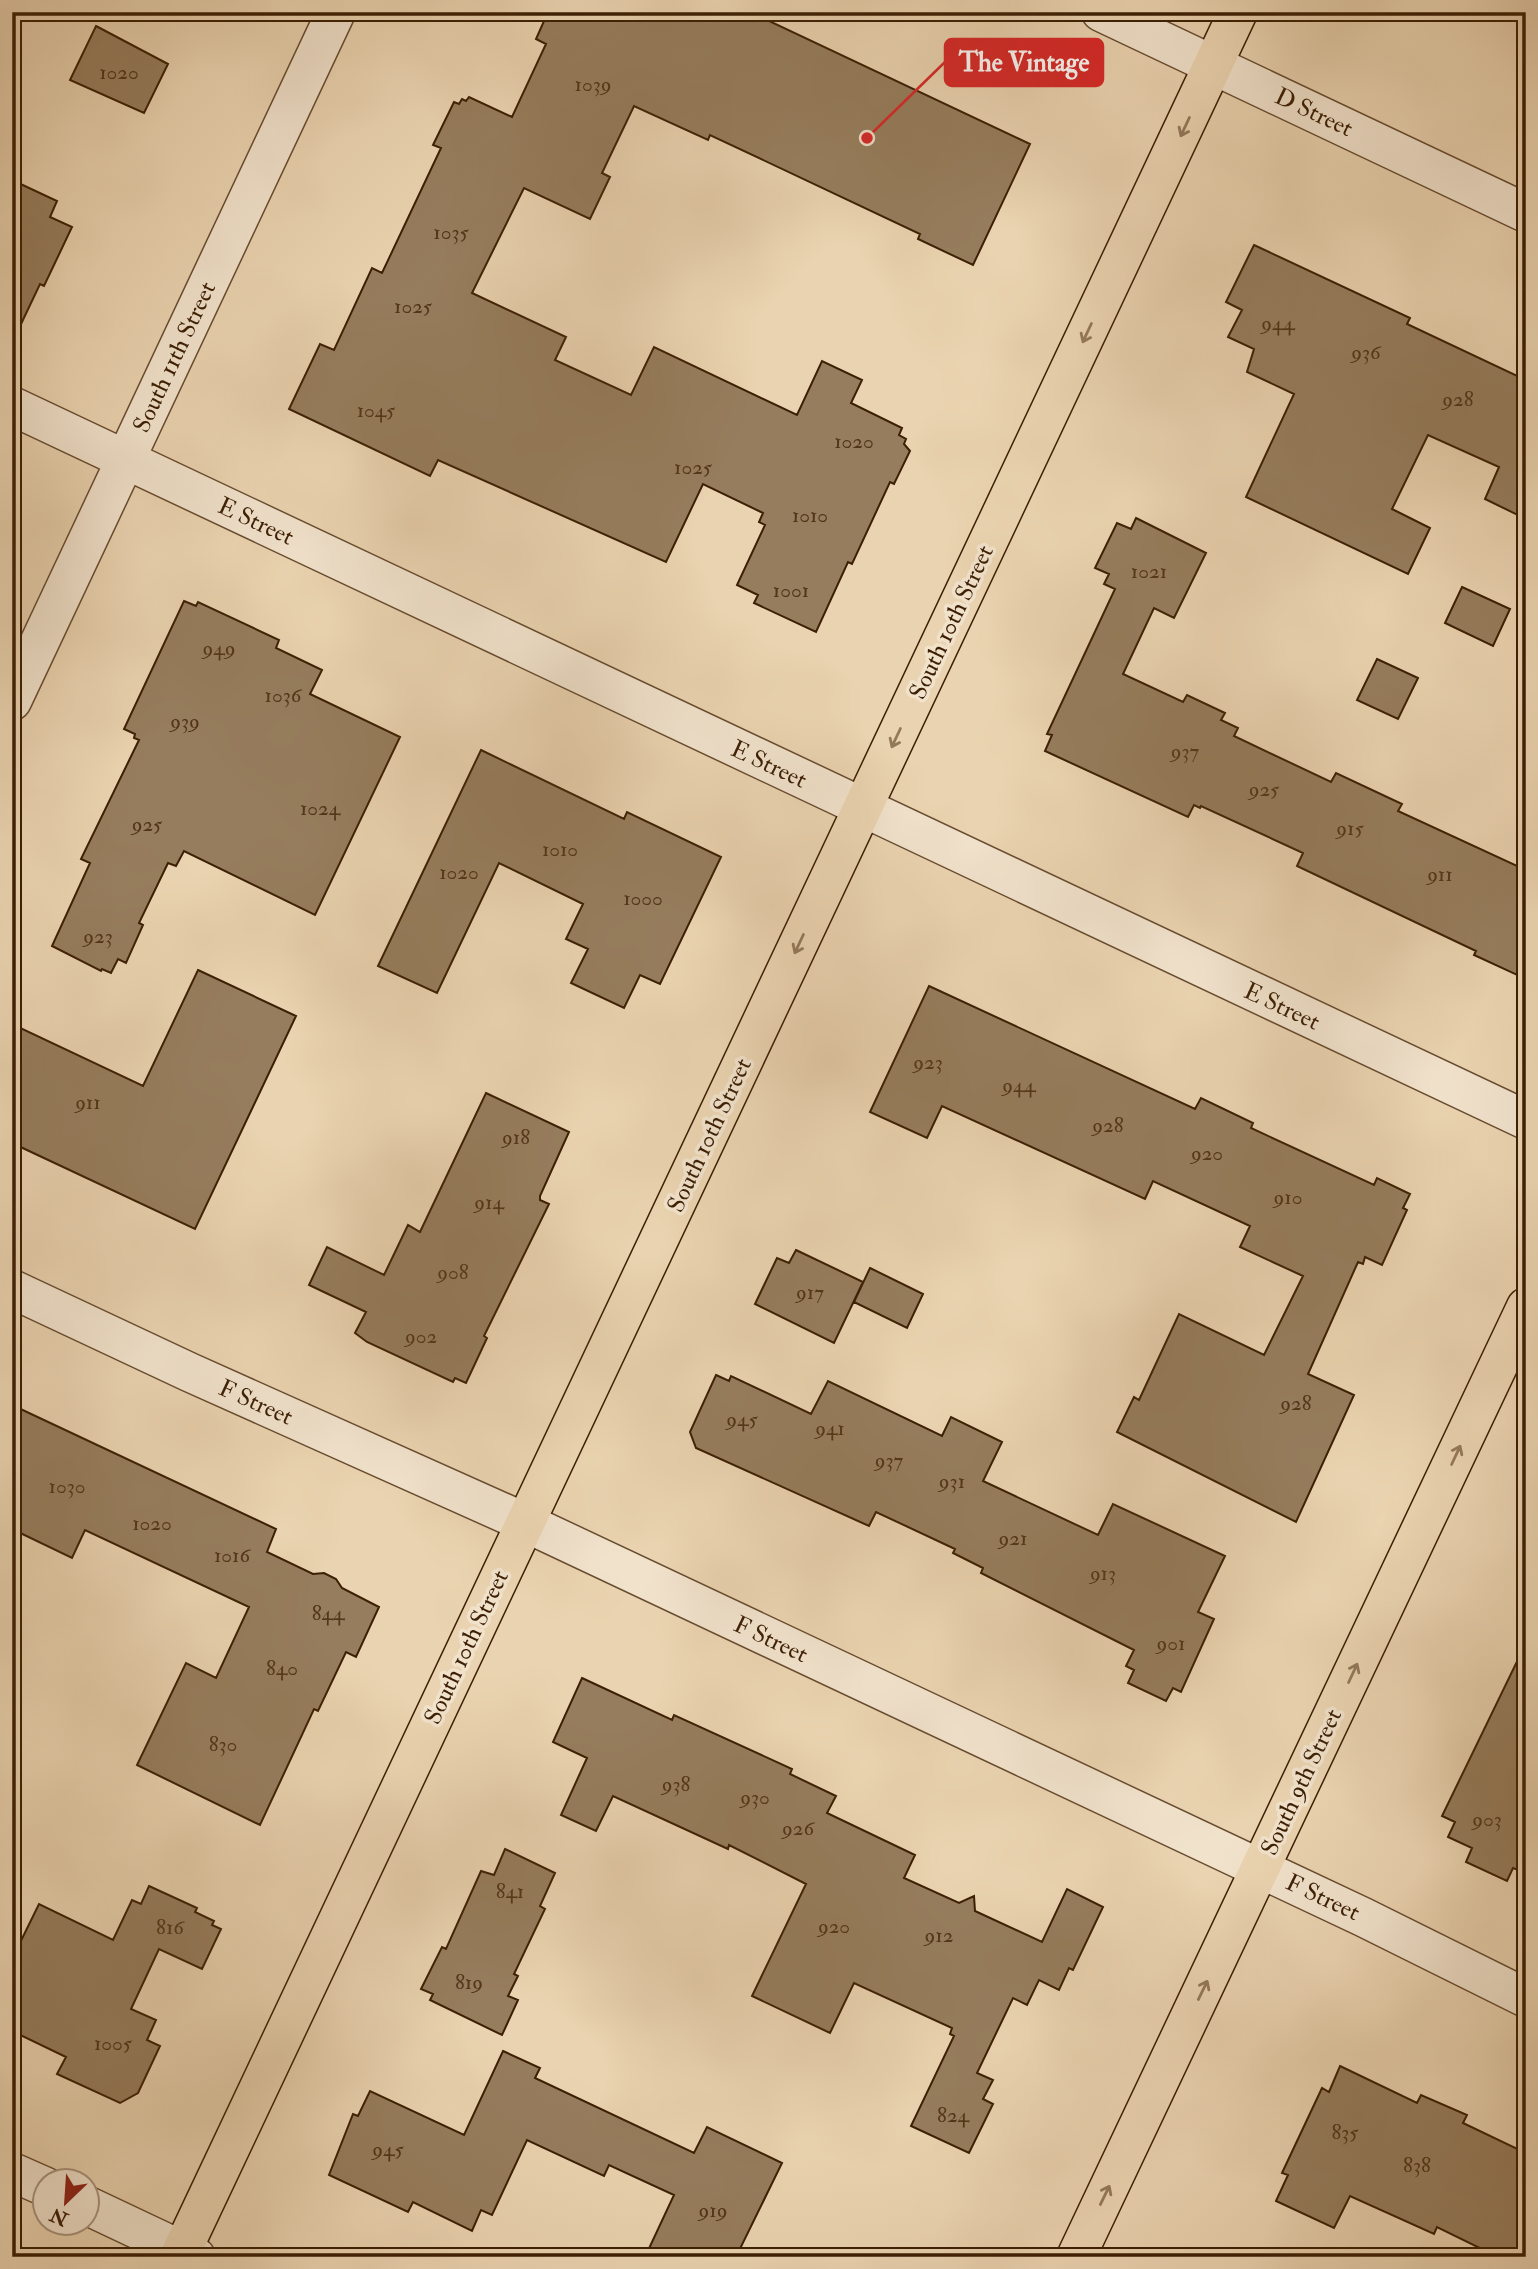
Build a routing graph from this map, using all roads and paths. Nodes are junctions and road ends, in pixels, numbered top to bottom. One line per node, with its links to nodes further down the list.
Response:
1 (335, 12): 7 (street, South 11th Street)
2 (1101, 12): 4 (street, D Street)
3 (1238, 12): 4 (main road, South 10th Street)
4 (1214, 65): 5 (street, D Street); 9 (main road, South 10th Street, one-way to 9)
5 (1526, 213)
6 (12, 406): 7 (street, E Street)
7 (126, 459): 8 (street, South 11th Street); 9 (street, E Street)
8 (12, 701)
9 (863, 808): 10 (street, E Street); 13 (main road, South 10th Street, one-way to 13)
10 (1526, 1120)
11 (12, 1289): 13 (street, F Street)
12 (1526, 1307): 14 (main road, South 9th Street, one-way to 12)
13 (524, 1522): 14 (street, F Street); 19 (main road, South 10th Street)
14 (1261, 1868): 15 (street, F Street); 20 (main road, South 9th Street, one-way to 14)
15 (1526, 1998)
16 (12, 2172): 17 (street)
17 (32, 2181)
18 (102, 2213): 19 (street)
19 (186, 2255)
20 (1076, 2257)

